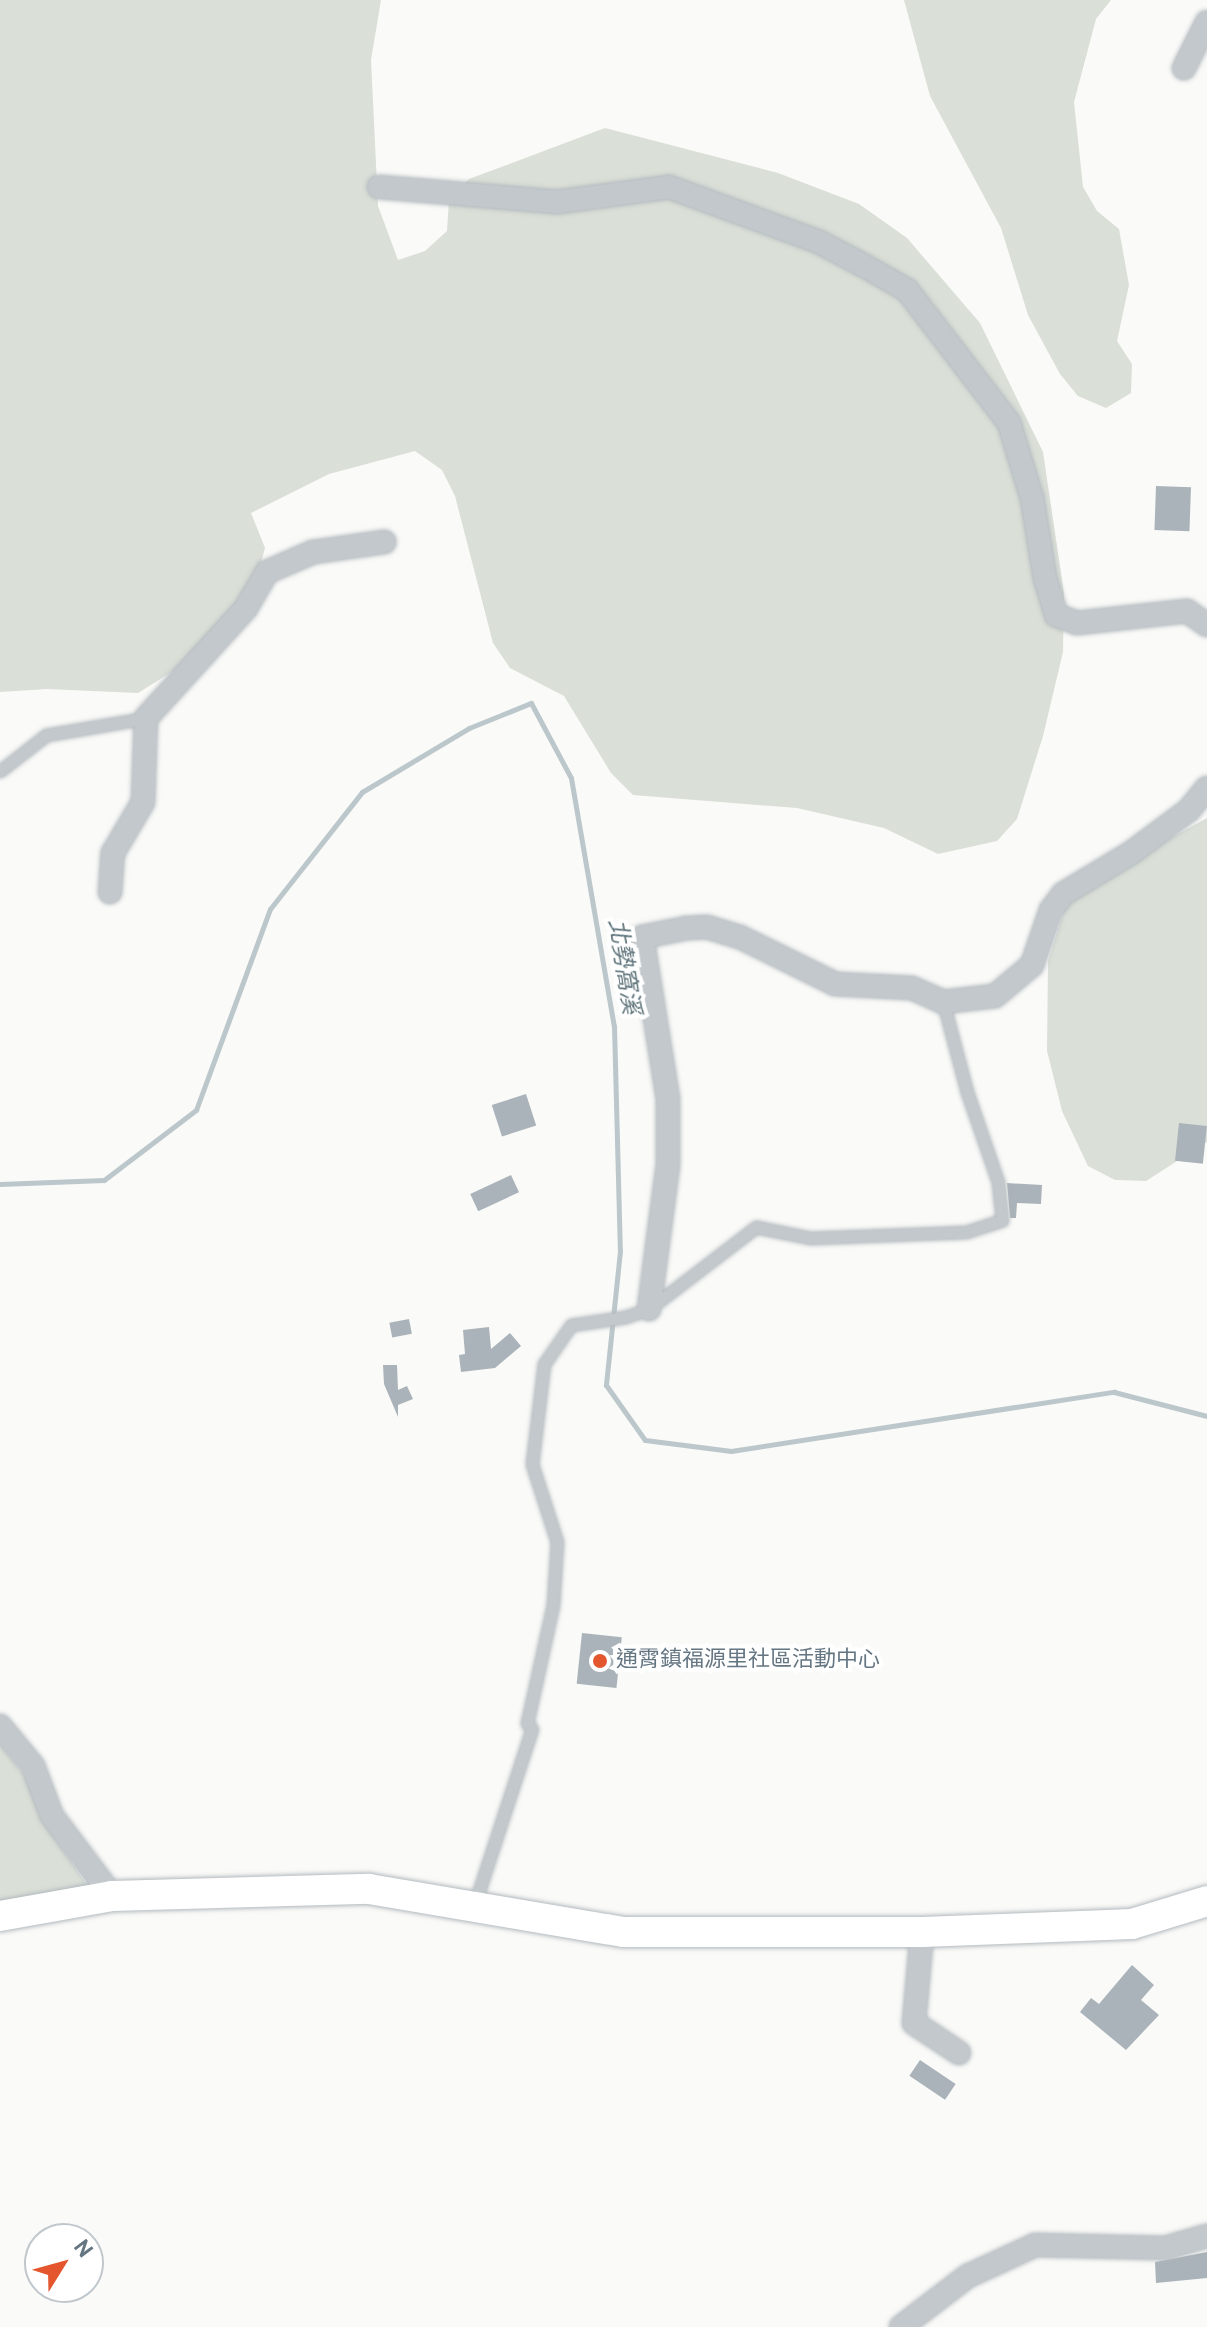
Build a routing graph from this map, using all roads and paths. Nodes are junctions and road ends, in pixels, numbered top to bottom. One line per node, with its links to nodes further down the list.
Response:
1 (1207, 22): 2 (street)
2 (1184, 68)
3 (379, 187): 5 (street)
4 (384, 542): 6 (street)
5 (1207, 625)
6 (146, 718): 7 (lane); 9 (street)
7 (0, 771)
8 (1207, 788): 10 (street)
9 (110, 892)
10 (943, 1002): 11 (lane); 11 (street)
11 (649, 1309): 15 (lane)
12 (0, 1726): 13 (street)
13 (112, 1896): 15 (street); 16 (street)
14 (1207, 1901): 17 (street)
15 (474, 1906): 17 (street)
16 (0, 1916)
17 (922, 1932): 18 (street)
18 (959, 2053)
19 (1207, 2236): 20 (street)
20 (901, 2327)

